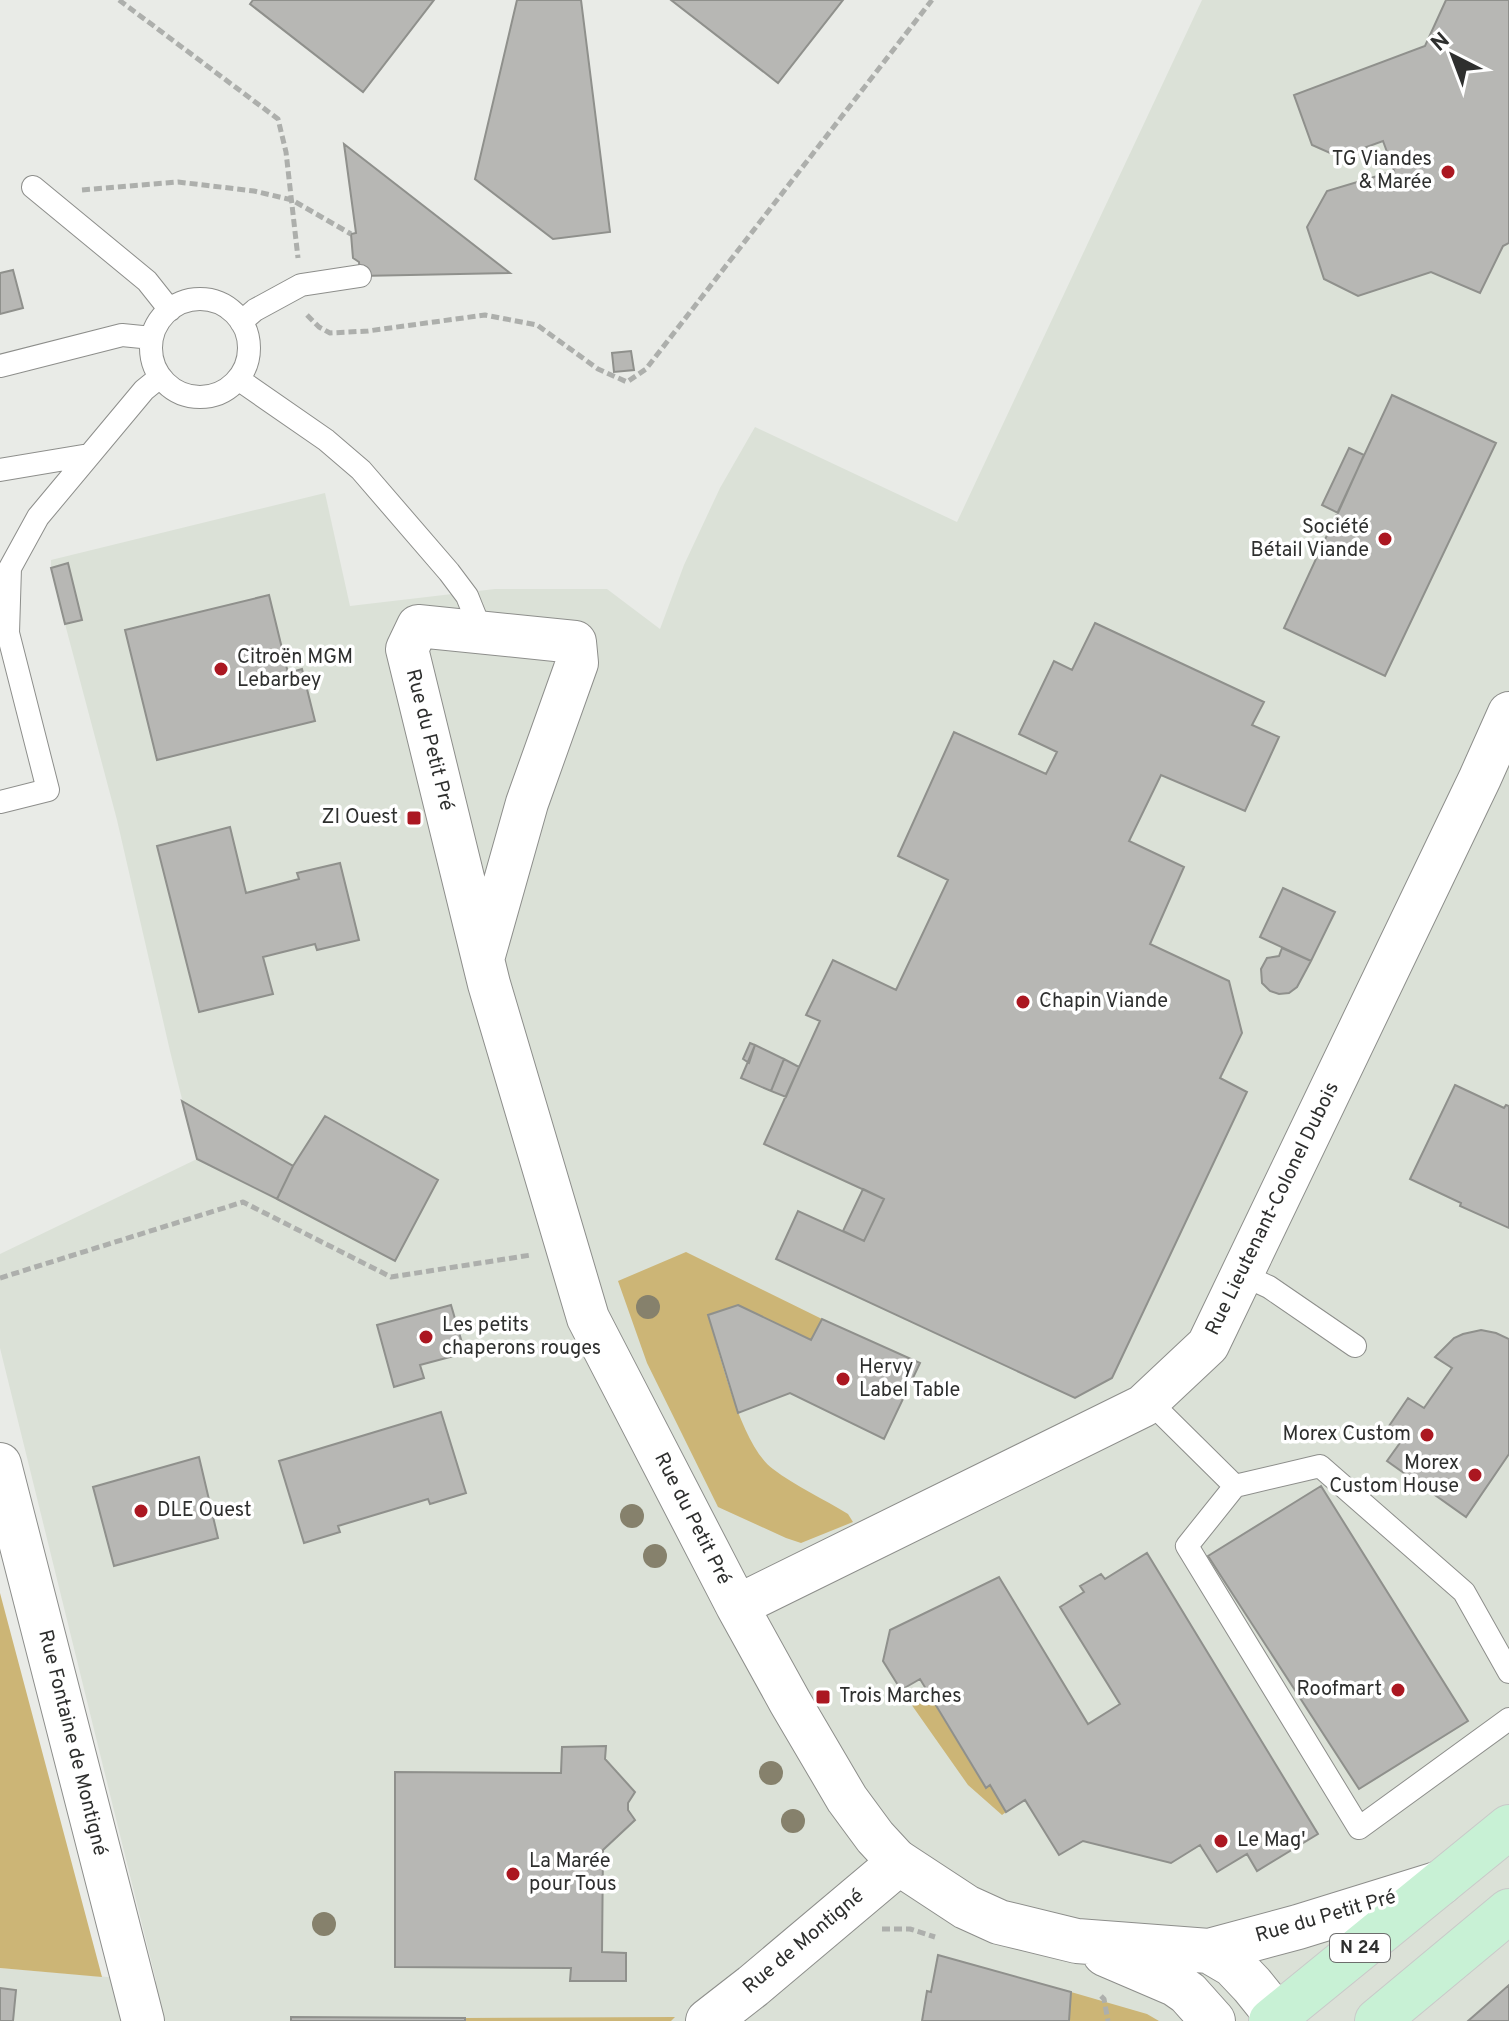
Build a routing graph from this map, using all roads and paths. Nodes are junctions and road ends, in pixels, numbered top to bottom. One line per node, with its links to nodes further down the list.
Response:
1 (119, 0): 3 (path)
2 (932, 0): 10 (path)
3 (286, 152)
4 (33, 187): 5 (lane)
5 (54, 204): 6 (path); 8 (lane)
6 (351, 234)
7 (360, 276): 9 (lane)
8 (170, 310): 9 (lane); 11 (lane)
9 (241, 322): 14 (lane)
10 (368, 331)
11 (152, 338): 12 (lane); 13 (lane)
12 (0, 366)
13 (160, 377): 14 (lane); 15 (lane)
14 (238, 379): 17 (lane)
15 (89, 455): 16 (lane); 19 (lane)
16 (0, 470)
17 (482, 633): 20 (street, Rue du Petit Pré); 20 (street, Rue du Petit Pré)
18 (1509, 713): 22 (street, Rue Lieutenant-Colonel Dubois)
19 (0, 802)
20 (483, 959): 21 (street, Rue du Petit Pré)
21 (567, 1250): 23 (path); 28 (street, Rue du Petit Pré)
22 (1241, 1274): 24 (lane); 25 (street, Rue Lieutenant-Colonel Dubois)
23 (0, 1278)
24 (1355, 1346)
25 (1149, 1401): 27 (lane); 28 (street, Rue Lieutenant-Colonel Dubois)
26 (0, 1464): 41 (street, Rue Fontaine de Montigné)
27 (1235, 1486): 29 (lane); 30 (lane)
28 (737, 1606): 32 (street, Rue du Petit Pré)
29 (1509, 1672)
30 (1509, 1719)
31 (1509, 1827): 33 (main road, N 24)
32 (899, 1863): 37 (street, Rue du Petit Pré); 42 (street, Rue de Montigné)
33 (1443, 1882): 38 (street, Rue du Petit Pré); 40 (main road, N 24)
34 (1509, 1911): 45 (main road)
35 (875, 1929): 36 (path)
36 (939, 1938)
37 (1077, 1941): 38 (street, Rue du Petit Pré); 44 (street, Rue du Petit Pré)
38 (1209, 1951): 40 (street)
39 (1096, 1991): 43 (path)
40 (1277, 2019)
41 (143, 2021)
42 (708, 2021)
43 (1108, 2021)
44 (1213, 2021)
45 (1377, 2021)

